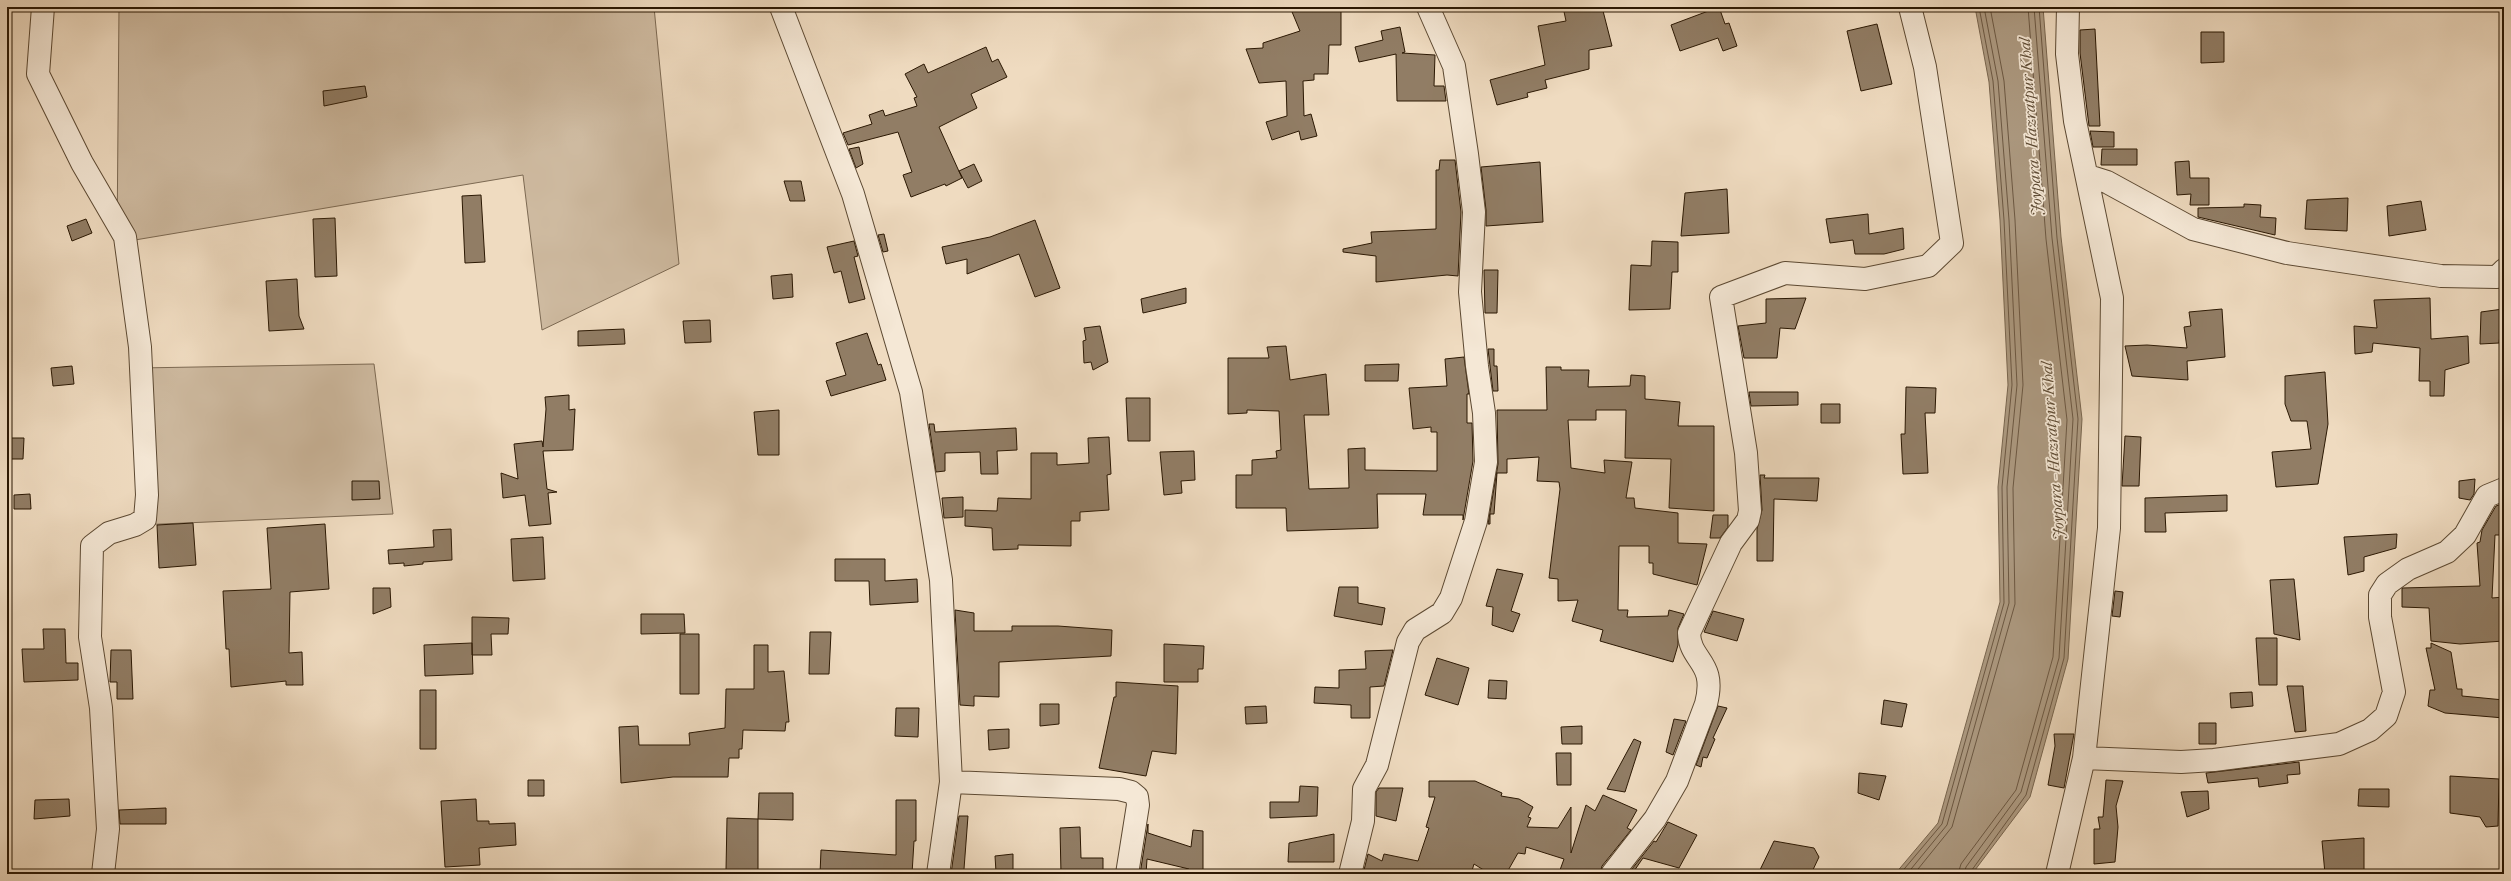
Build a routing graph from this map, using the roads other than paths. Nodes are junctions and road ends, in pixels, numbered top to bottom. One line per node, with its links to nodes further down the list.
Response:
1 (43, 7): 11 (street)
2 (781, 7): 10 (street)
3 (1428, 7): 14 (street)
4 (1910, 7): 15 (street)
5 (2068, 7): 6 (street)
6 (2088, 176): 7 (street); 9 (street)
7 (2504, 270)
8 (2504, 489): 9 (street)
9 (2084, 758): 16 (street)
10 (951, 782): 12 (street); 13 (street)
11 (102, 874)
12 (938, 874)
13 (1127, 874)
14 (1350, 874)
15 (1612, 874)
16 (2057, 874)

